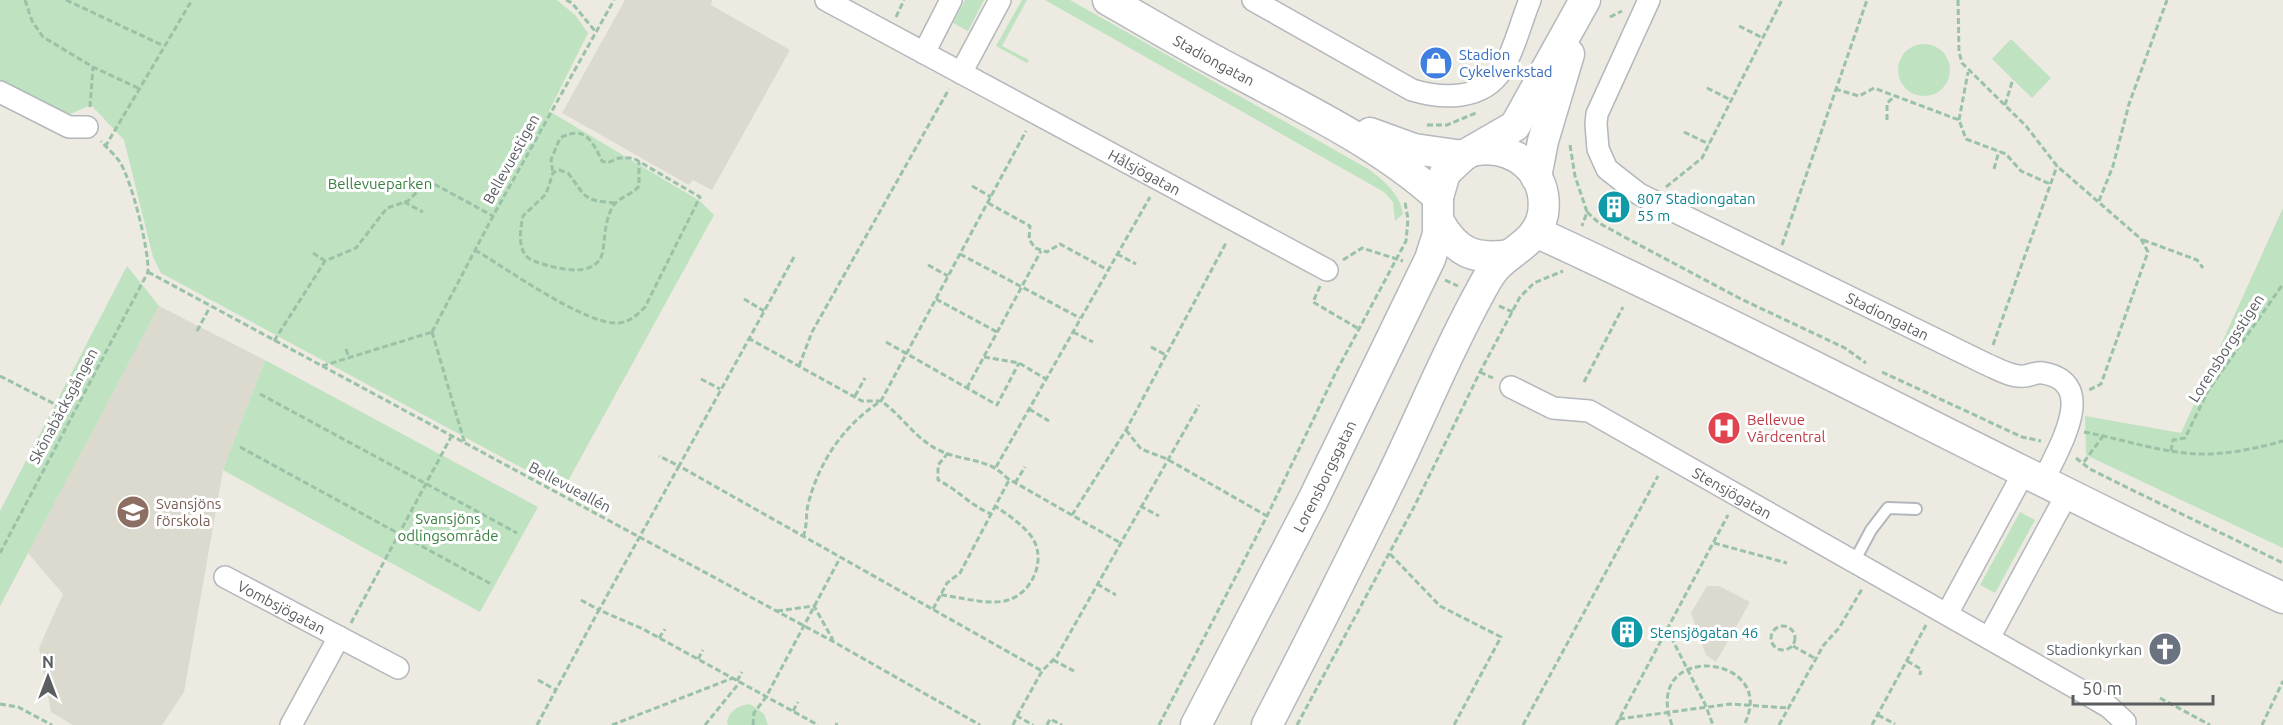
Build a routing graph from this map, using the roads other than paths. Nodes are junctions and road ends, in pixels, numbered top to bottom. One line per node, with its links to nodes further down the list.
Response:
1 (825, 0): 9 (street, Hålsjögatan)
2 (951, 0): 9 (street)
3 (1000, 0): 10 (street)
4 (1108, 0): 12 (main road, Stadiongatan)
5 (1253, 0): 6 (street)
6 (1530, 0)
7 (1649, 0): 21 (street, Stadiongatan)
8 (1585, 1): 14 (main road, Lorensborgsgatan); 15 (main road, Lorensborgsgatan)
9 (924, 53): 10 (street, Hålsjögatan)
10 (955, 81): 19 (street, Hålsjögatan)
11 (0, 92): 13 (street)
12 (1320, 116): 14 (main road, Stadiongatan); 16 (main road, Stadiongatan)
13 (87, 127)
14 (1470, 153): 15 (main road); 16 (main road, Lorensborgsgatan)
15 (1536, 177): 17 (main road, Lorensborgsgatan)
16 (1438, 209): 18 (main road); 32 (main road, Lorensborgsgatan)
17 (1536, 232): 18 (main road); 21 (main road)
18 (1509, 255): 33 (main road)
19 (1327, 270)
20 (1511, 387): 23 (street, Stensjögatan)
21 (2045, 482): 25 (main road); 26 (street); 28 (street)
22 (1916, 508): 23 (lane)
23 (1863, 566): 26 (street, Stensjögatan)
24 (225, 577): 27 (street, Vombsjögatan)
25 (2283, 598)
26 (1942, 611): 28 (street, Stensjögatan)
27 (340, 638): 29 (street, Vombsjögatan); 31 (street, Vombsjögatan)
28 (1989, 638): 30 (street, Stensjögatan)
29 (398, 668)
30 (2125, 722)
31 (291, 725)
32 (1196, 725)
33 (1267, 725)

